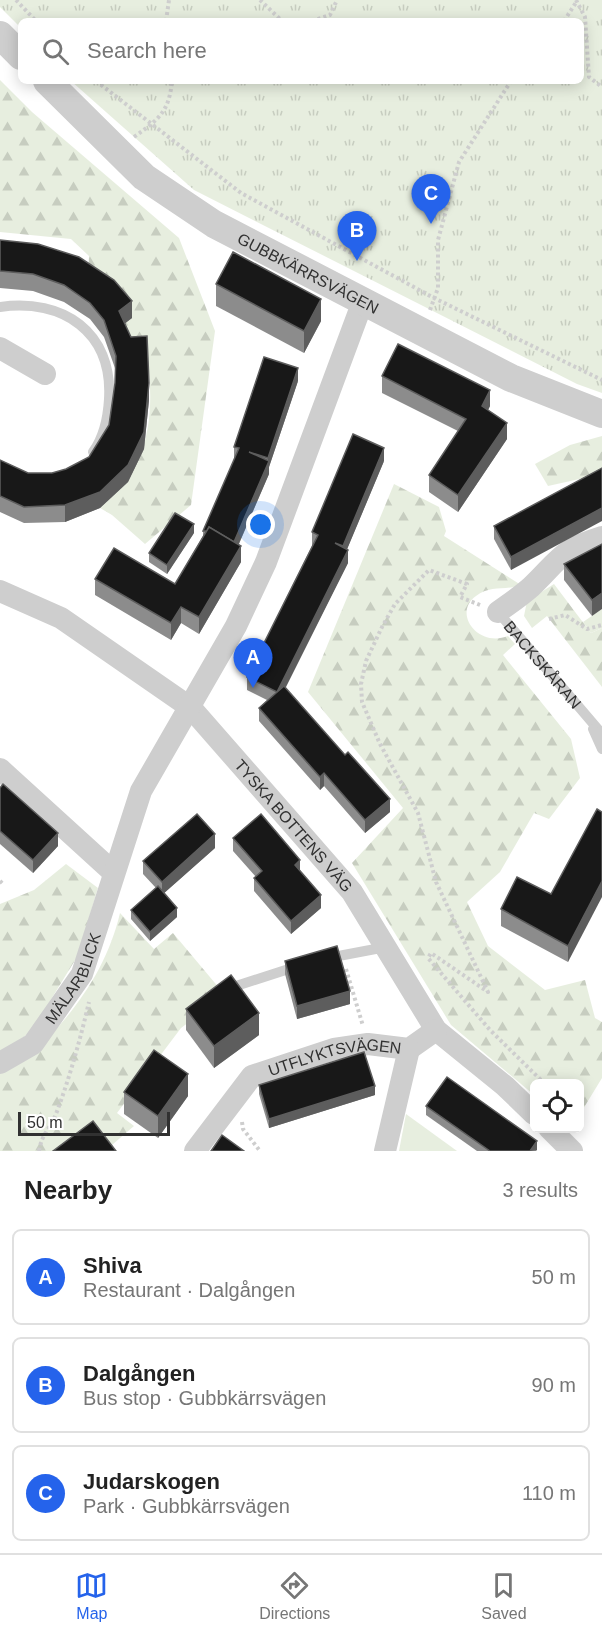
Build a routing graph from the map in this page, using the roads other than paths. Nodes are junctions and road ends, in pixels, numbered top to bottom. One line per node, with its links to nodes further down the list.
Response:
1 (0, 35): 2 (street)
2 (18, 53)
3 (50, 84): 4 (street, GUBBKÄRRSVÄGEN)
4 (363, 301): 8 (street, GUBBKÄRRSVÄGEN); 13 (street, MÄLARBLICK)
5 (0, 307): 9 (lane)
6 (0, 348): 7 (street)
7 (45, 374)
8 (602, 414)
9 (87, 461)
10 (602, 537): 12 (street, BACKSKÅRAN)
11 (0, 591): 13 (street, TYSKA BOTTENS VÄG)
12 (498, 612): 14 (lane, BACKSKÅRAN)
13 (191, 708): 18 (street, MÄLARBLICK); 19 (street, TYSKA BOTTENS VÄG)
14 (592, 726): 15 (lane, BACKSKÅRAN); 16 (lane)
15 (602, 734)
16 (602, 749)
17 (0, 769): 18 (street)
18 (113, 872): 23 (street, MÄLARBLICK)
19 (386, 947): 20 (lane); 21 (street, TYSKA BOTTENS VÄG)
20 (233, 987)
21 (436, 1030): 22 (street, UTFLYKTSVÄGEN); 24 (street, TYSKA BOTTENS VÄG)
22 (410, 1049): 26 (street, UTFLYKTSVÄGEN); 27 (street)
23 (0, 1063)
24 (530, 1110)
25 (554, 1133): 28 (street)
26 (195, 1151)
27 (385, 1151)
28 (572, 1151)

